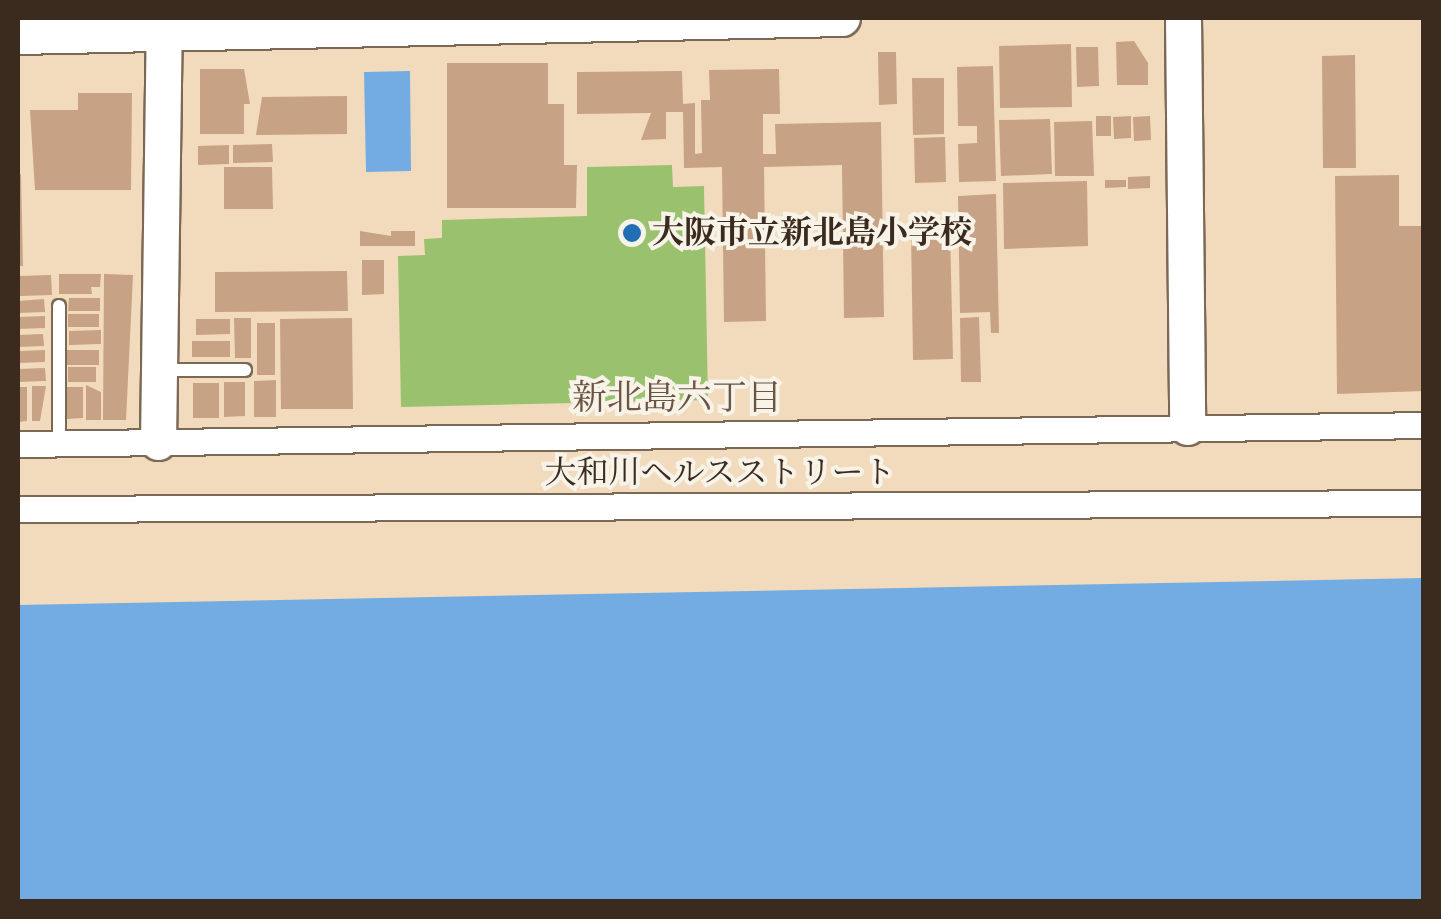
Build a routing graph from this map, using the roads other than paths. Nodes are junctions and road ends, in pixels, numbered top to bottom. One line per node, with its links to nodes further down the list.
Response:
1 (842, 18): 3 (street)
2 (1184, 18): 11 (street)
3 (621, 20): 4 (street)
4 (313, 23): 5 (street)
5 (163, 26): 6 (street); 8 (street)
6 (18, 36)
7 (59, 306): 14 (lane)
8 (160, 370): 9 (lane); 12 (street)
9 (245, 370)
10 (1424, 424): 11 (street)
11 (1187, 427): 12 (street)
12 (158, 442): 14 (street)
13 (18, 444): 14 (street)
14 (58, 444)
15 (1424, 503): 16 (street, 大和川ヘルスストリート)
16 (18, 509)

